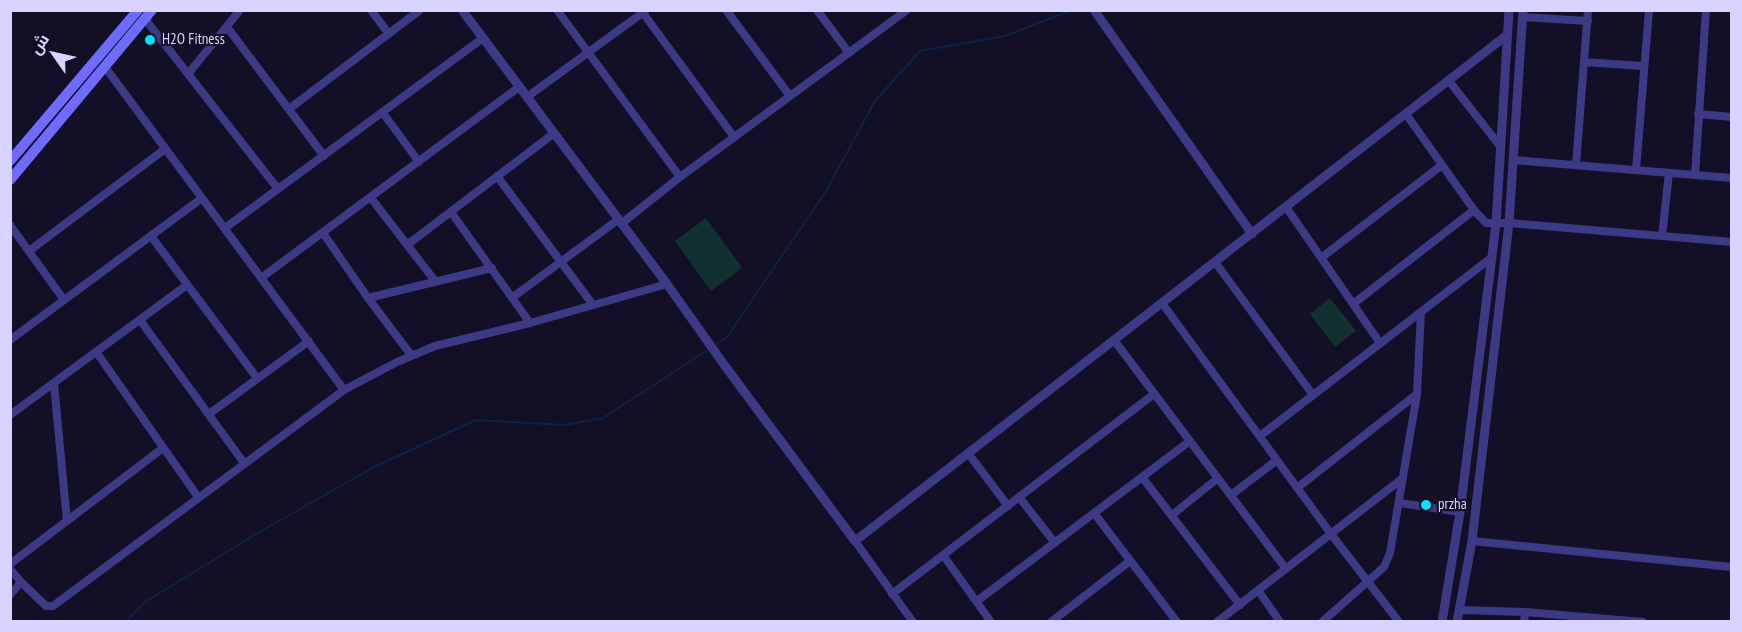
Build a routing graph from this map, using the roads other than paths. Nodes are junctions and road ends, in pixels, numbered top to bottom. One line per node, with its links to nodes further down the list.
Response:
1 (240, 10): 18 (street)
2 (371, 10): 19 (street)
3 (420, 10): 19 (street)
4 (462, 10): 21 (street)
5 (557, 10): 22 (street)
6 (726, 10): 30 (street)
7 (817, 10): 23 (street)
8 (908, 10): 23 (street)
9 (1094, 10): 66 (street)
10 (1509, 10): 20 (street)
11 (1588, 10): 17 (street)
12 (1648, 10): 25 (street)
13 (1706, 10): 35 (street)
14 (645, 12): 22 (street); 38 (street)
15 (145, 13): 26 (main road); 27 (street); 41 (main road)
16 (1523, 14): 17 (street); 43 (street)
17 (1588, 21): 24 (street)
18 (227, 27): 27 (street); 32 (street)
19 (389, 34): 32 (street)
20 (1507, 35): 28 (street); 39 (street)
21 (483, 38): 29 (street); 33 (street)
22 (589, 53): 31 (street); 51 (street)
23 (849, 53): 30 (street)
24 (1584, 62): 25 (street); 46 (street)
25 (1643, 66): 47 (street)
26 (105, 67): 40 (street); 53 (main road)
27 (188, 74): 54 (street)
28 (1449, 81): 34 (street); 39 (street)
29 (519, 87): 31 (street); 44 (street)
30 (790, 96): 38 (street)
31 (527, 98): 37 (street)
32 (289, 109): 42 (street)
33 (383, 113): 42 (street); 44 (street)
34 (1406, 114): 45 (street); 57 (street)
35 (1698, 114): 36 (street); 49 (street)
36 (1731, 117)
37 (553, 134): 50 (street); 60 (street)
38 (735, 137): 51 (street)
39 (1500, 146): 62 (street)
40 (165, 149): 55 (street); 71 (street)
41 (13, 154)
42 (324, 156): 54 (street)
43 (1513, 160): 46 (street); 61 (street)
44 (419, 162): 56 (street)
45 (1442, 165): 58 (street); 72 (street)
46 (1576, 165): 47 (street)
47 (1636, 170): 48 (street)
48 (1669, 173): 49 (street); 68 (street)
49 (1695, 175): 52 (street)
50 (497, 176): 59 (street); 74 (street)
51 (680, 177): 60 (street)
52 (1731, 178)
53 (10, 180)
54 (278, 189): 64 (street)
55 (202, 198): 64 (street); 67 (street)
56 (371, 198): 65 (street); 70 (street)
57 (1286, 207): 66 (street); 72 (street)
58 (1473, 210): 62 (street); 85 (street)
59 (451, 212): 70 (street); 76 (street)
60 (620, 221): 74 (street); 79 (street)
61 (1509, 223): 62 (street); 68 (street); 125 (street)
62 (1496, 224): 73 (street)
63 (10, 225): 71 (street)
64 (225, 228): 77 (street)
65 (323, 232): 77 (street); 82 (street)
66 (1252, 234): 75 (street)
67 (151, 236): 80 (street); 83 (street)
68 (1662, 236): 69 (street)
69 (1731, 242)
70 (407, 245): 78 (street)
71 (29, 251): 83 (street)
72 (1321, 258): 85 (street)
73 (1491, 258): 87 (street); 119 (street)
74 (561, 262): 81 (street); 86 (street)
75 (1215, 262): 84 (street); 101 (street)
76 (492, 268): 78 (street); 81 (street)
77 (261, 278): 92 (street)
78 (435, 281): 82 (street)
79 (667, 284): 86 (street); 124 (street)
80 (187, 285): 88 (street); 96 (street)
81 (513, 297): 89 (street)
82 (368, 298): 95 (street)
83 (64, 300): 90 (street)
84 (1162, 303): 91 (street); 104 (street)
85 (1353, 304): 93 (street)
86 (593, 305): 89 (street)
87 (1421, 312): 93 (street); 100 (street)
88 (140, 320): 94 (street); 102 (street)
89 (530, 323): 95 (street)
90 (10, 340)
91 (1114, 340): 99 (street); 107 (street)
92 (309, 341): 96 (street); 98 (street)
93 (1380, 343): 101 (street)
94 (97, 353): 97 (street); 106 (street)
95 (411, 355): 98 (street)
96 (257, 378): 102 (street)
97 (54, 384): 103 (street); 122 (street)
98 (345, 390): 109 (street)
99 (1154, 394): 105 (street); 116 (street)
100 (1417, 394): 112 (street); 113 (street)
101 (1313, 395): 104 (street)
102 (209, 414): 109 (street)
103 (10, 415)
104 (1260, 436): 108 (street)
105 (1190, 441): 110 (street); 111 (street)
106 (164, 448): 115 (street); 122 (street)
107 (968, 453): 118 (street); 124 (street)
108 (1277, 460): 113 (street); 114 (street)
109 (244, 463): 115 (street)
110 (1142, 477): 120 (street); 121 (street)
111 (1218, 478): 114 (street); 121 (street)
112 (1403, 478): 117 (street); 123 (street)
113 (1297, 488): 123 (street)
114 (1231, 495): 130 (street)
115 (198, 497): 132 (street)
116 (1019, 497): 118 (street); 126 (street)
117 (1400, 503): 119 (street); 133 (street)
118 (1008, 506): 127 (street)
119 (1460, 512): 150 (street)
120 (1094, 513): 126 (street); 128 (street)
121 (1172, 515): 138 (street)
122 (67, 521): 131 (street)
123 (1331, 534): 130 (street); 133 (street)
124 (855, 541): 135 (street)
125 (1472, 541): 129 (street); 139 (street)
126 (1055, 543): 137 (street)
127 (943, 555): 135 (street); 137 (street)
128 (1131, 561): 144 (street); 145 (street)
129 (1731, 567)
130 (1286, 569): 134 (street)
131 (12, 570): 132 (street)
132 (21, 582): 136 (street)
133 (1370, 582): 148 (street); 149 (street)
134 (1258, 590): 138 (street); 147 (street)
135 (892, 594): 142 (street)
136 (10, 595)
137 (977, 601): 143 (street)
138 (1240, 604): 146 (street)
139 (1459, 610): 140 (street); 151 (street)
140 (1525, 612): 141 (street); 152 (street)
141 (1586, 619): 153 (street)
142 (913, 621)
143 (991, 621)
144 (1051, 621)
145 (1177, 621)
146 (1218, 621)
147 (1280, 621)
148 (1322, 621)
149 (1399, 621)
150 (1442, 621)
151 (1457, 621)
152 (1524, 621)
153 (1643, 621)

